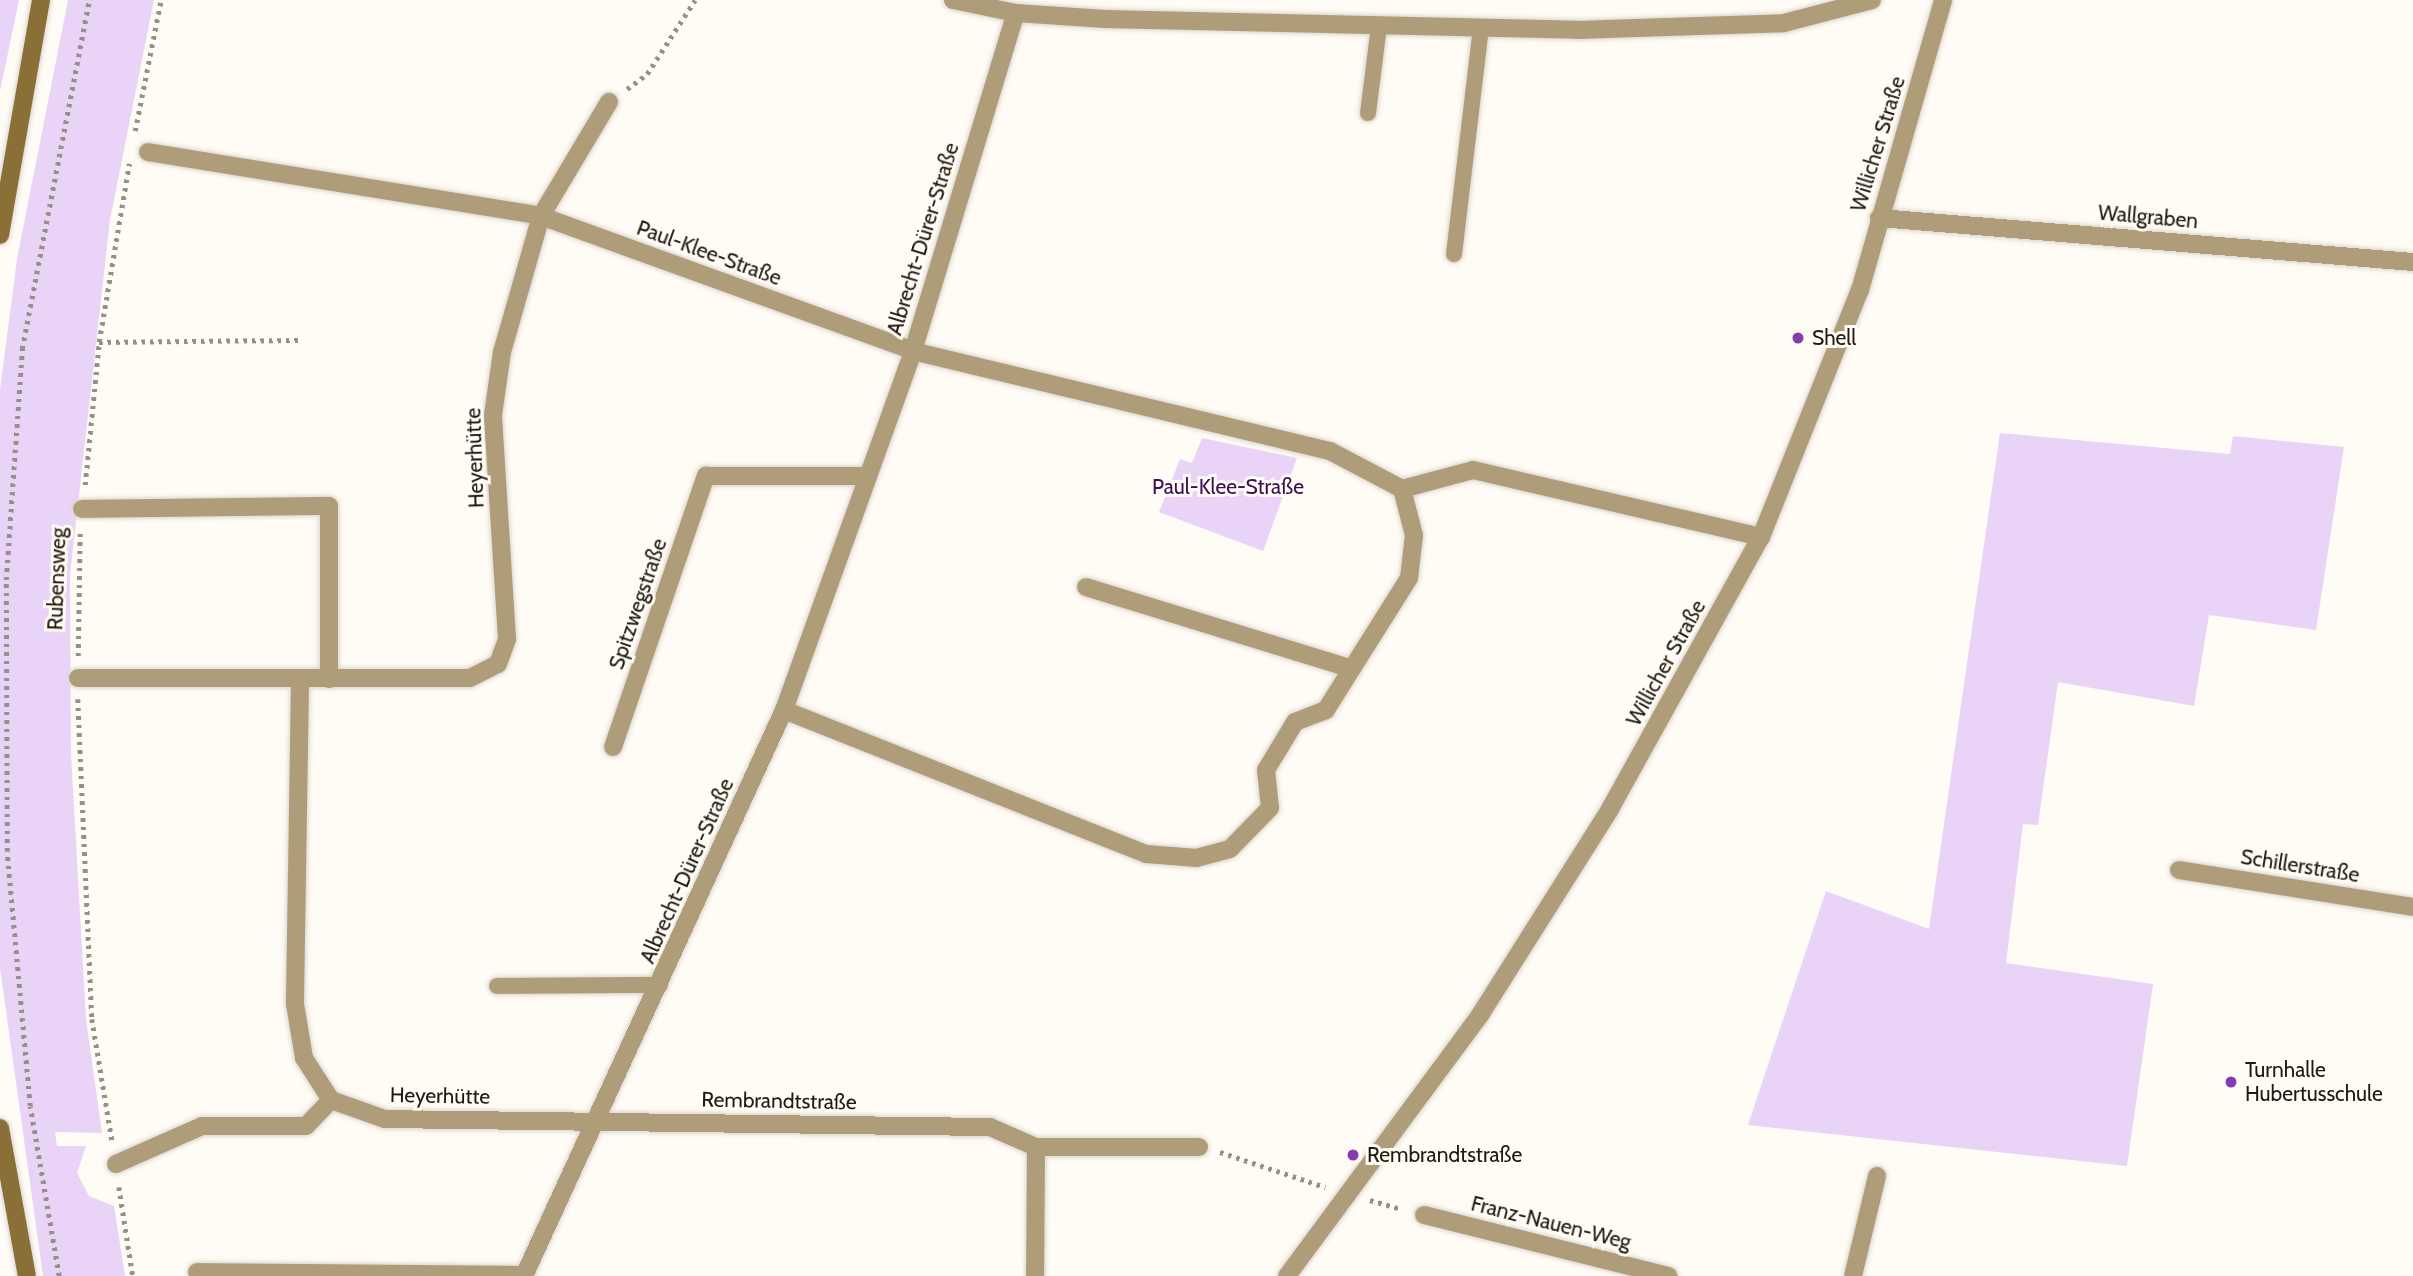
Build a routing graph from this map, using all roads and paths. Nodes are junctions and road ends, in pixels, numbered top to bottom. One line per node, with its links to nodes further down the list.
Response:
1 (41, 0): 17 (main road)
2 (89, 0): 50 (path)
3 (161, 0): 13 (path)
4 (695, 0): 11 (path)
5 (953, 0): 8 (street)
6 (1872, 0): 10 (street)
7 (1943, 0): 16 (street, Willicher Straße)
8 (1016, 13): 9 (street); 22 (street, Albrecht-Dürer-Straße)
9 (1379, 26): 10 (street); 12 (lane)
10 (1481, 28): 18 (lane)
11 (609, 102): 15 (street, Heyerhütte)
12 (1368, 113)
13 (134, 136)
14 (140, 150): 15 (street, Paul-Klee-Straße); 21 (path, Rubensweg)
15 (541, 216): 22 (street, Paul-Klee-Straße); 30 (street, Heyerhütte)
16 (1879, 218): 19 (street, Wallgraben); 26 (street, Willicher Straße)
17 (0, 235)
18 (1454, 254)
19 (2413, 262)
20 (298, 340): 21 (path)
21 (99, 342): 25 (path, Rubensweg)
22 (912, 351): 23 (street, Albrecht-Dürer-Straße); 24 (street, Paul-Klee-Straße)
23 (868, 476): 32 (street, Albrecht-Dürer-Straße); 33 (street, Spitzwegstraße)
24 (1402, 489): 26 (street); 28 (street)
25 (82, 509): 29 (path, Rubensweg); 30 (street)
26 (1761, 537): 45 (street, Willicher Straße)
27 (1086, 587): 28 (street)
28 (1352, 668): 32 (street)
29 (78, 678): 31 (street, Heyerhütte); 43 (path, Rubensweg)
30 (329, 679): 31 (street, Heyerhütte)
31 (300, 682): 38 (street)
32 (784, 709): 36 (street, Albrecht-Dürer-Straße)
33 (613, 747)
34 (2179, 870): 35 (street, Schillerstraße)
35 (2413, 907)
36 (660, 985): 37 (lane); 39 (street, Albrecht-Dürer-Straße)
37 (498, 986)
38 (331, 1100): 39 (street, Heyerhütte); 43 (street)
39 (600, 1120): 41 (street, Rembrandtstraße); 48 (street, Albrecht-Dürer-Straße)
40 (0, 1128): 49 (main road)
41 (1036, 1147): 42 (street, Rembrandtstraße); 52 (street)
42 (1199, 1147): 45 (path)
43 (116, 1164): 51 (path, Rubensweg)
44 (1877, 1176): 55 (street)
45 (1344, 1193): 46 (path); 53 (street, Willicher Straße)
46 (1424, 1215): 54 (street, Franz-Nauen-Weg)
47 (197, 1272): 48 (street, Albrecht-Dürer-Straße)
48 (524, 1275)
49 (27, 1276)
50 (59, 1276)
51 (133, 1276)
52 (1035, 1276)
53 (1286, 1276)
54 (1668, 1276)
55 (1853, 1276)

